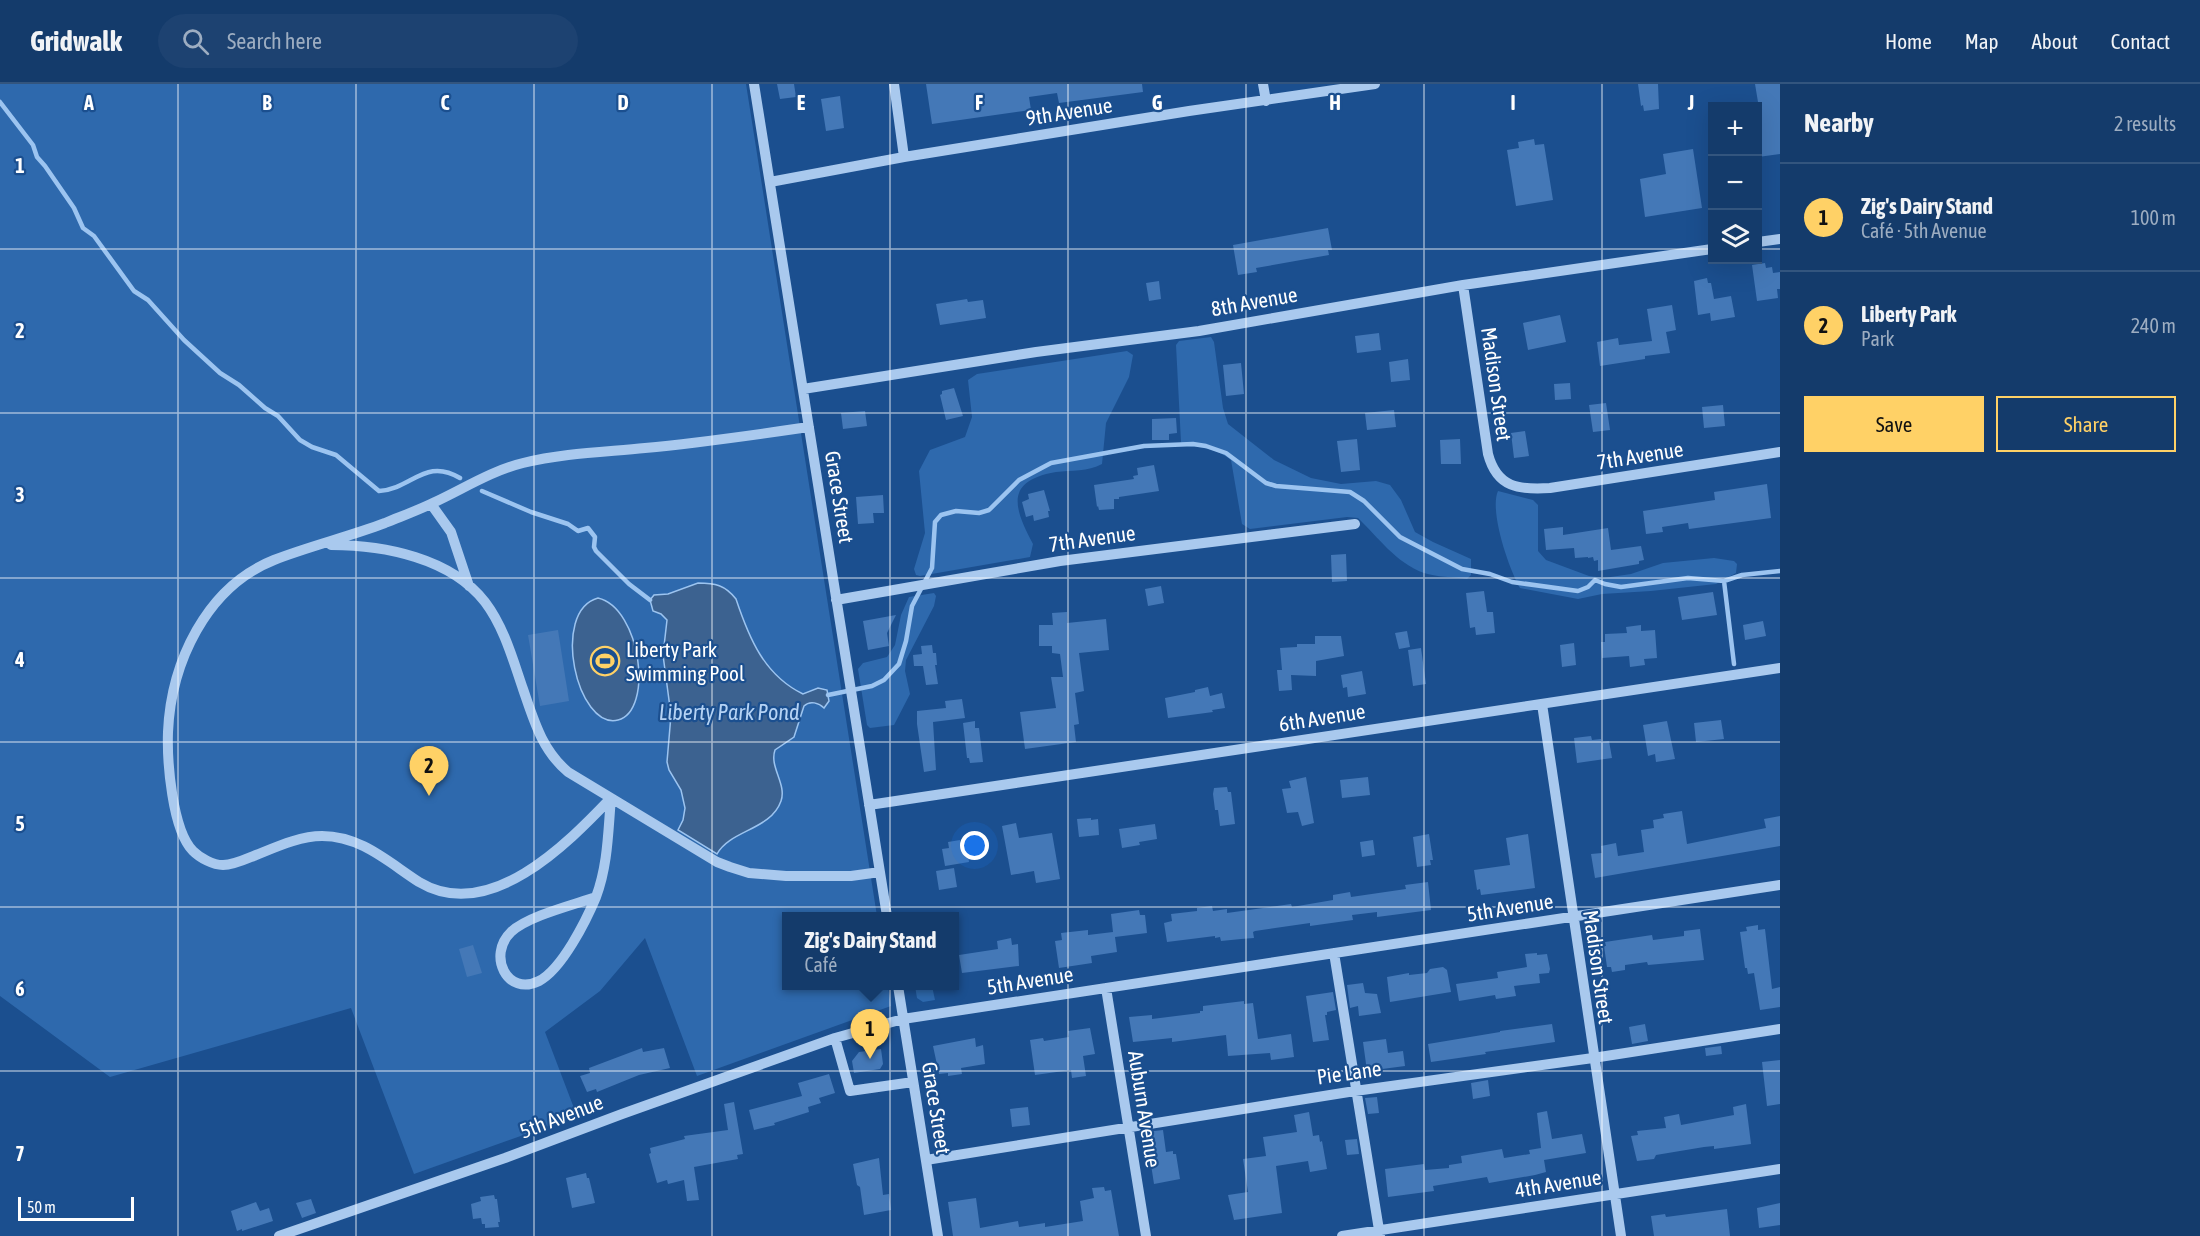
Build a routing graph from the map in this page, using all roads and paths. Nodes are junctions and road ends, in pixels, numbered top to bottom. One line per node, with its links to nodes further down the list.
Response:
1 (754, 84): 7 (street, Grace Street)
2 (894, 84): 6 (street)
3 (1263, 84): 5 (street)
4 (1375, 84): 5 (street, 9th Avenue)
5 (1266, 100): 6 (street, 9th Avenue)
6 (904, 157): 7 (street, 9th Avenue)
7 (770, 182): 12 (street, Grace Street)
8 (1780, 238): 9 (street)
9 (1762, 241)
10 (1708, 250): 11 (street, 8th Avenue)
11 (1463, 285): 12 (street, 8th Avenue); 15 (street, Madison Street)
12 (802, 389): 13 (street, Grace Street)
13 (809, 427): 16 (street); 20 (street, Grace Street)
14 (1780, 452): 15 (street, 7th Avenue)
15 (1506, 484)
16 (431, 504): 18 (street); 19 (street)
17 (1355, 524): 20 (street, 7th Avenue)
18 (322, 545): 19 (street); 23 (street)
19 (469, 586): 23 (street)
20 (836, 600): 24 (street, Grace Street)
21 (1780, 668): 22 (street, 6th Avenue)
22 (1542, 704): 24 (street, 6th Avenue); 29 (street, Madison Street)
23 (611, 798): 25 (street); 27 (street)
24 (869, 805): 25 (street, Grace Street)
25 (879, 872): 28 (street, Grace Street)
26 (1780, 885): 29 (street, 5th Avenue)
27 (596, 897): 27 (street)
28 (886, 912)
29 (1572, 917): 30 (street, 5th Avenue); 36 (street, Madison Street)
30 (1334, 953): 31 (street, 5th Avenue); 38 (street)
31 (1106, 988): 33 (street, 5th Avenue); 39 (street, Auburn Avenue)
32 (899, 990): 33 (street, Grace Street)
33 (903, 1019): 35 (street, 5th Avenue); 37 (street, Grace Street)
34 (1780, 1029): 36 (street, Pie Lane)
35 (835, 1038): 37 (street); 44 (street, 5th Avenue)
36 (1593, 1058): 38 (street, Pie Lane); 42 (street, Madison Street)
37 (913, 1082): 40 (street, Grace Street)
38 (1355, 1090): 39 (street, Pie Lane); 43 (street)
39 (1128, 1127): 40 (street, Pie Lane); 46 (street, Auburn Avenue)
40 (926, 1160): 45 (street, Grace Street)
41 (1780, 1170): 42 (street, 4th Avenue)
42 (1614, 1194): 43 (street, 4th Avenue); 48 (street, Madison Street)
43 (1379, 1233): 47 (street, 4th Avenue)
44 (279, 1236)
45 (938, 1236)
46 (1146, 1236)
47 (1342, 1236)
48 (1621, 1236)

